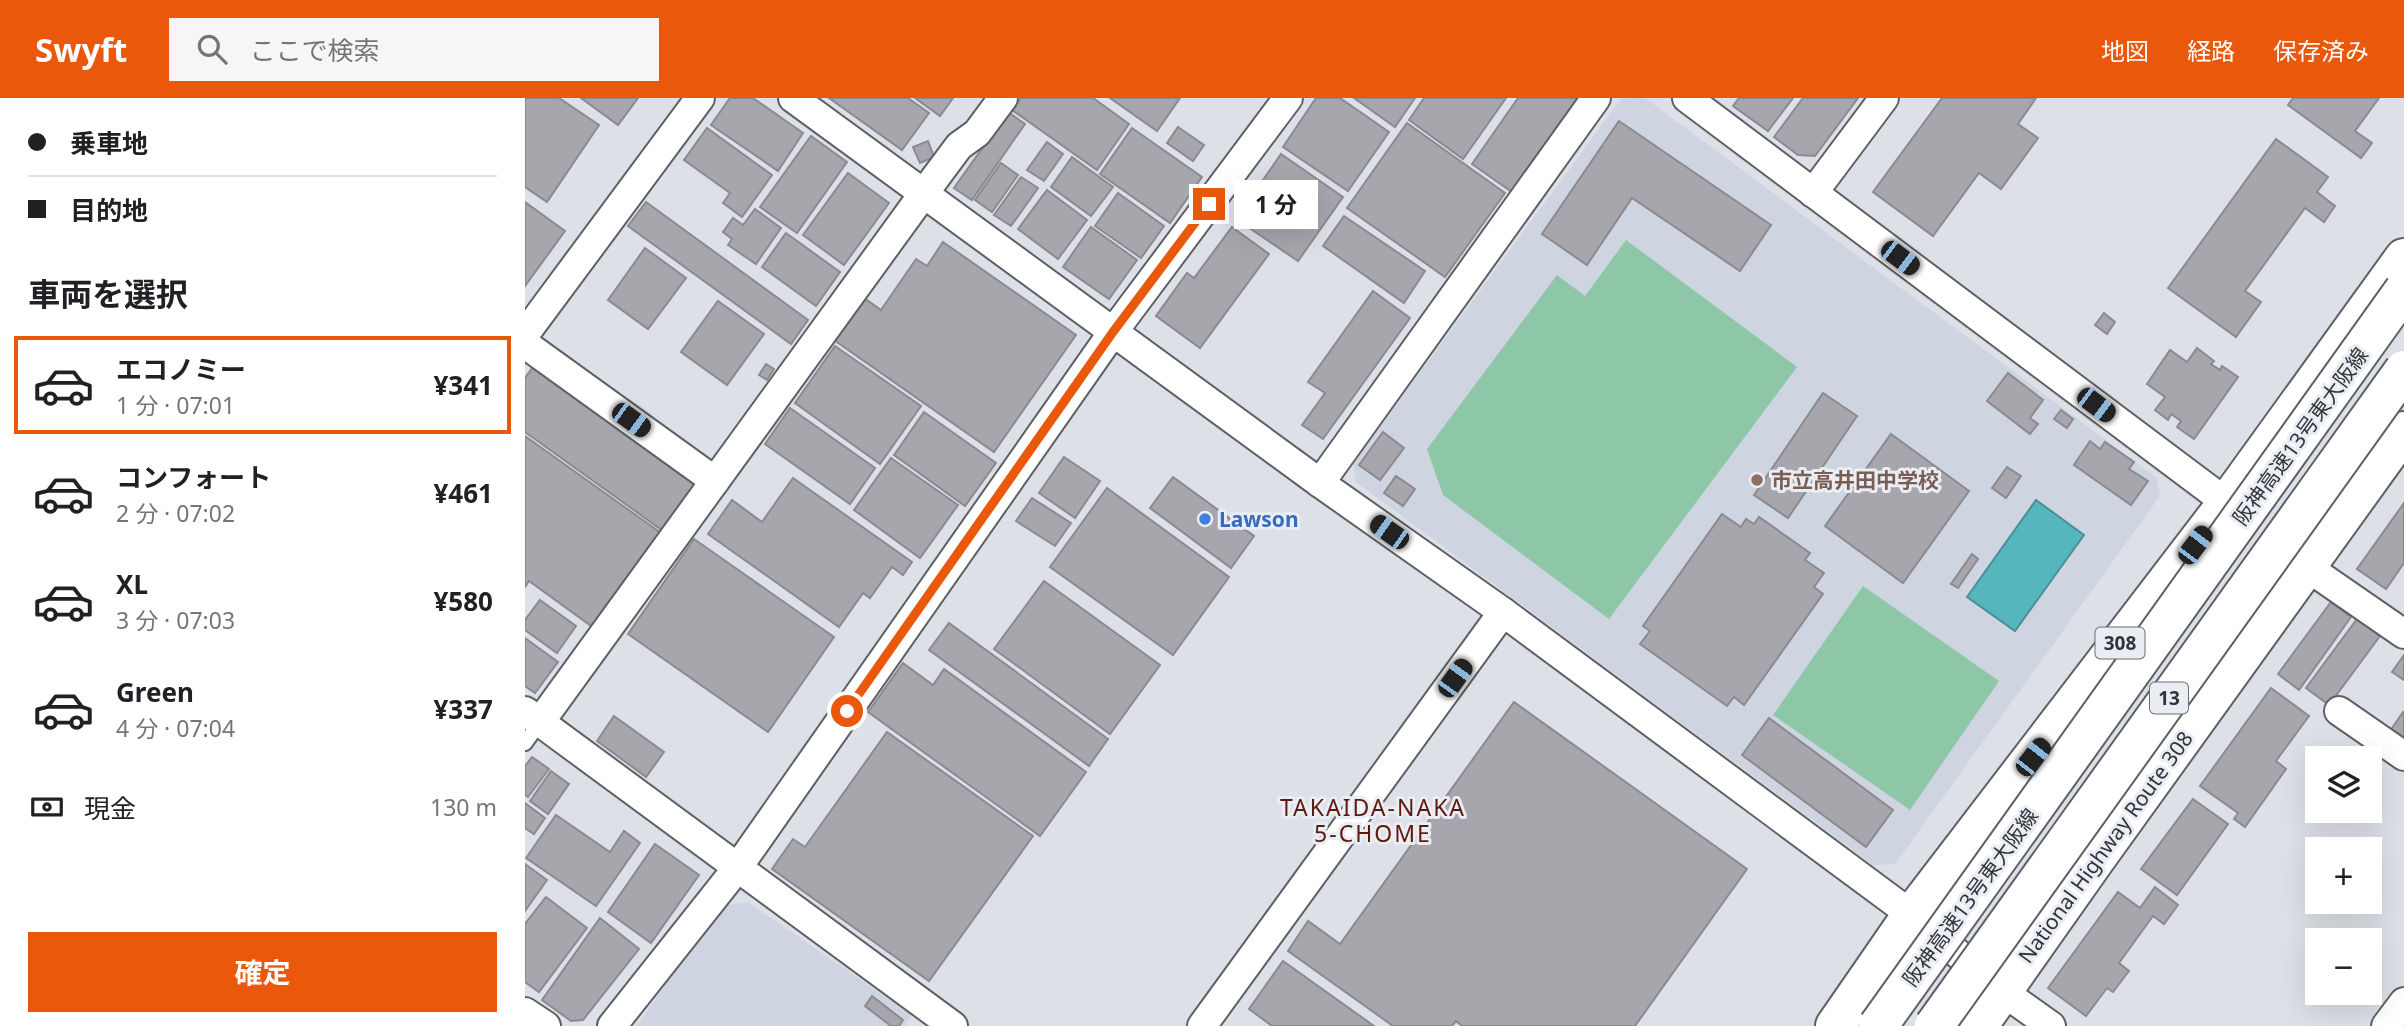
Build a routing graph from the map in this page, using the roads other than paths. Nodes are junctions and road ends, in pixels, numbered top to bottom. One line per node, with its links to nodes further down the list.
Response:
1 (700, 98): 13 (street)
2 (793, 98): 8 (street)
3 (1003, 98): 8 (street)
4 (1289, 98): 12 (street)
5 (1596, 98): 18 (street)
6 (1687, 98): 9 (street)
7 (1884, 98): 9 (street)
8 (924, 193): 12 (street); 17 (street)
9 (1813, 193): 19 (street)
10 (2404, 258): 19 (highway, 308)
11 (2404, 290): 36 (highway, 阪神高速13号東大阪線 / 13, bridge)
12 (1113, 332): 18 (street); 26 (street)
13 (525, 334)
14 (525, 344): 17 (street)
15 (2404, 370): 37 (highway, 13, bridge)
16 (2404, 431): 20 (highway, National Highway Route 308)
17 (715, 481): 24 (street)
18 (1320, 483): 21 (street)
19 (2227, 503): 27 (highway, 308)
20 (2307, 567): 22 (street); 28 (highway, National Highway Route 308)
21 (1503, 612): 27 (street); 34 (street)
22 (2404, 634)
23 (2339, 711): 25 (street)
24 (530, 725): 26 (street)
25 (2386, 753)
26 (738, 867): 32 (street); 33 (street)
27 (1912, 915): 28 (street); 35 (highway, 308)
28 (2002, 991): 38 (highway, National Highway Route 308); 39 (street)
29 (2404, 1002): 40 (street)
30 (525, 1012): 31 (street)
31 (545, 1026)
32 (612, 1026)
33 (953, 1026)
34 (1202, 1026)
35 (1835, 1026)
36 (1878, 1026)
37 (1934, 1026)
38 (1978, 1026)
39 (2051, 1026)
40 (2386, 1026)

